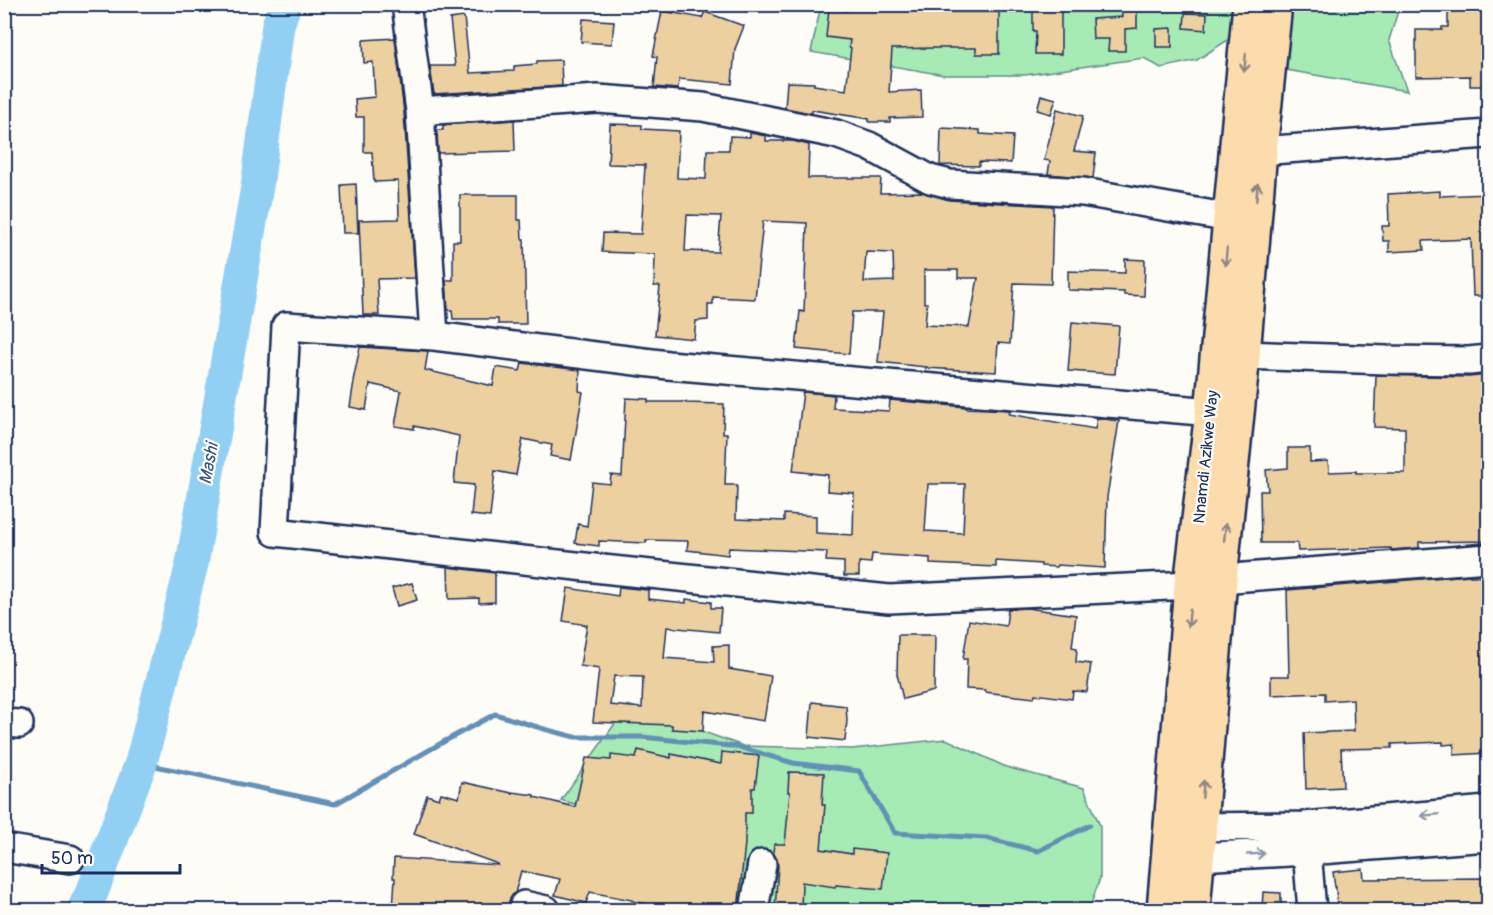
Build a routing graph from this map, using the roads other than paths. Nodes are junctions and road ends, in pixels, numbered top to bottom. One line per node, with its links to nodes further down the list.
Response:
1 (406, 4): 4 (street)
2 (1250, 4): 7 (highway, Nnamdi Azikwe Way, one-way to 7)
3 (1275, 4): 6 (highway, Nnamdi Azikwe Way)
4 (420, 111): 7 (street); 8 (street)
5 (1488, 134): 6 (street)
6 (1260, 151): 9 (highway, Nnamdi Azikwe Way, one-way to 6)
7 (1230, 218): 11 (highway, Nnamdi Azikwe Way, one-way to 11)
8 (434, 336): 11 (street); 13 (street)
9 (1243, 355): 10 (street); 13 (highway, Nnamdi Azikwe Way, one-way to 9)
10 (1488, 359)
11 (1212, 412): 13 (highway, Nnamdi Azikwe Way)
12 (1488, 558): 13 (street)
13 (1206, 582): 16 (highway, Nnamdi Azikwe Way)
14 (1488, 810): 16 (street, one-way to 16)
15 (1488, 837): 18 (street)
16 (1184, 843): 18 (street, one-way to 18); 22 (highway, Nnamdi Azikwe Way); 23 (highway, Nnamdi Azikwe Way)
17 (4, 848): 19 (street)
18 (1307, 851): 24 (street)
19 (70, 859)
20 (762, 864): 21 (street)
21 (754, 910)
22 (1164, 910)
23 (1193, 910)
24 (1312, 910)

